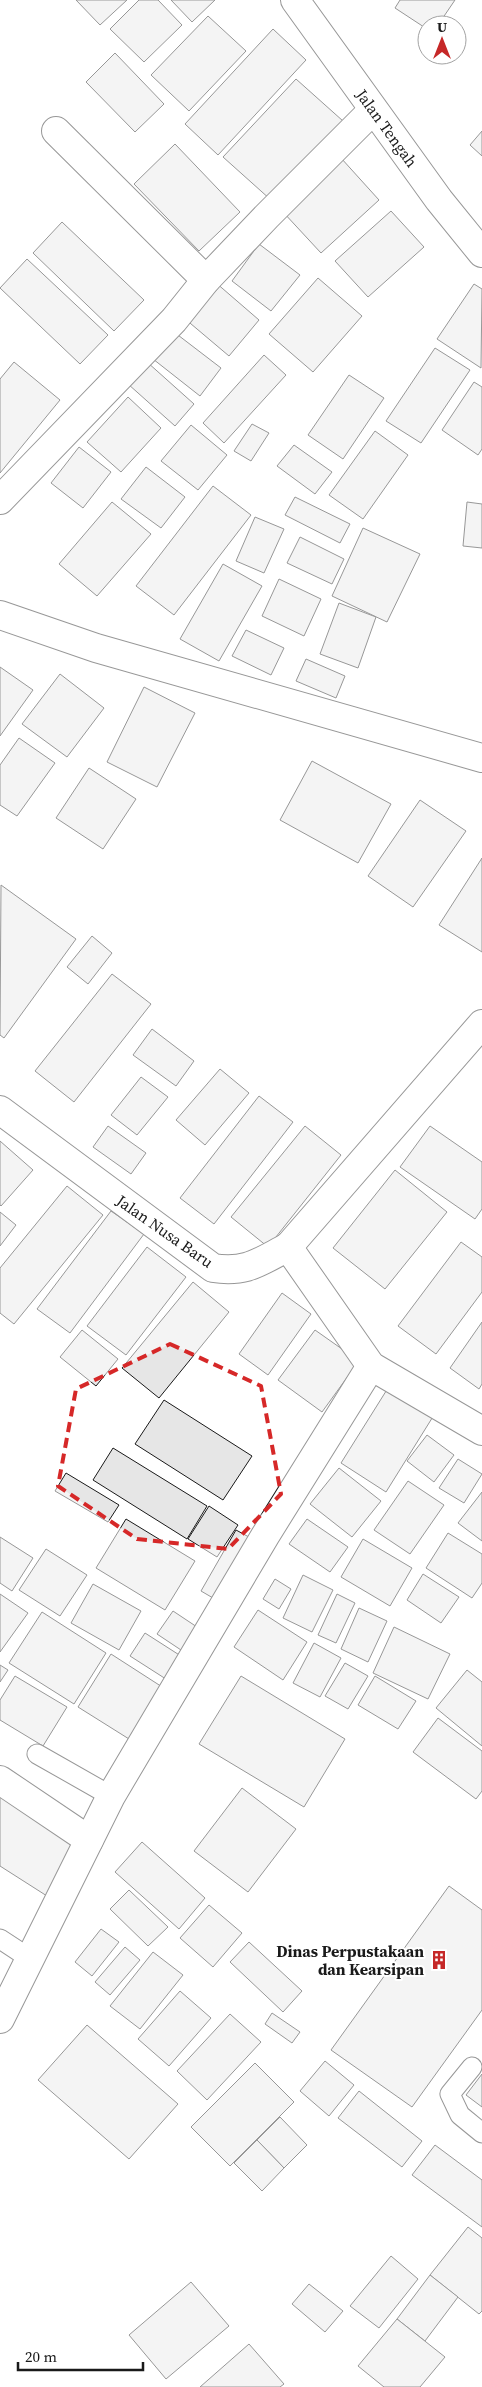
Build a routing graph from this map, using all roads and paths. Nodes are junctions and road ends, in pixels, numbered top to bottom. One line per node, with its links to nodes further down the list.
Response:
1 (295, 0): 2 (street, Jalan Tengah)
2 (373, 110): 4 (street, Jalan Tengah); 5 (street)
3 (56, 131): 5 (street)
4 (482, 253)
5 (206, 280): 6 (street)
6 (0, 500)
7 (0, 615): 8 (street)
8 (482, 758)
9 (482, 1024): 11 (street)
10 (0, 1110): 11 (street, Jalan Nusa Baru)
11 (288, 1247): 12 (street)
12 (371, 1366): 13 (street); 16 (street)
13 (482, 1431)
14 (37, 1754): 16 (lane)
15 (0, 1780): 17 (street)
16 (111, 1796): 17 (street)
17 (89, 1840): 19 (street)
18 (0, 1939): 19 (lane)
19 (29, 1958): 20 (street)
20 (0, 2019)
21 (472, 2067): 22 (lane)
22 (482, 2133)

